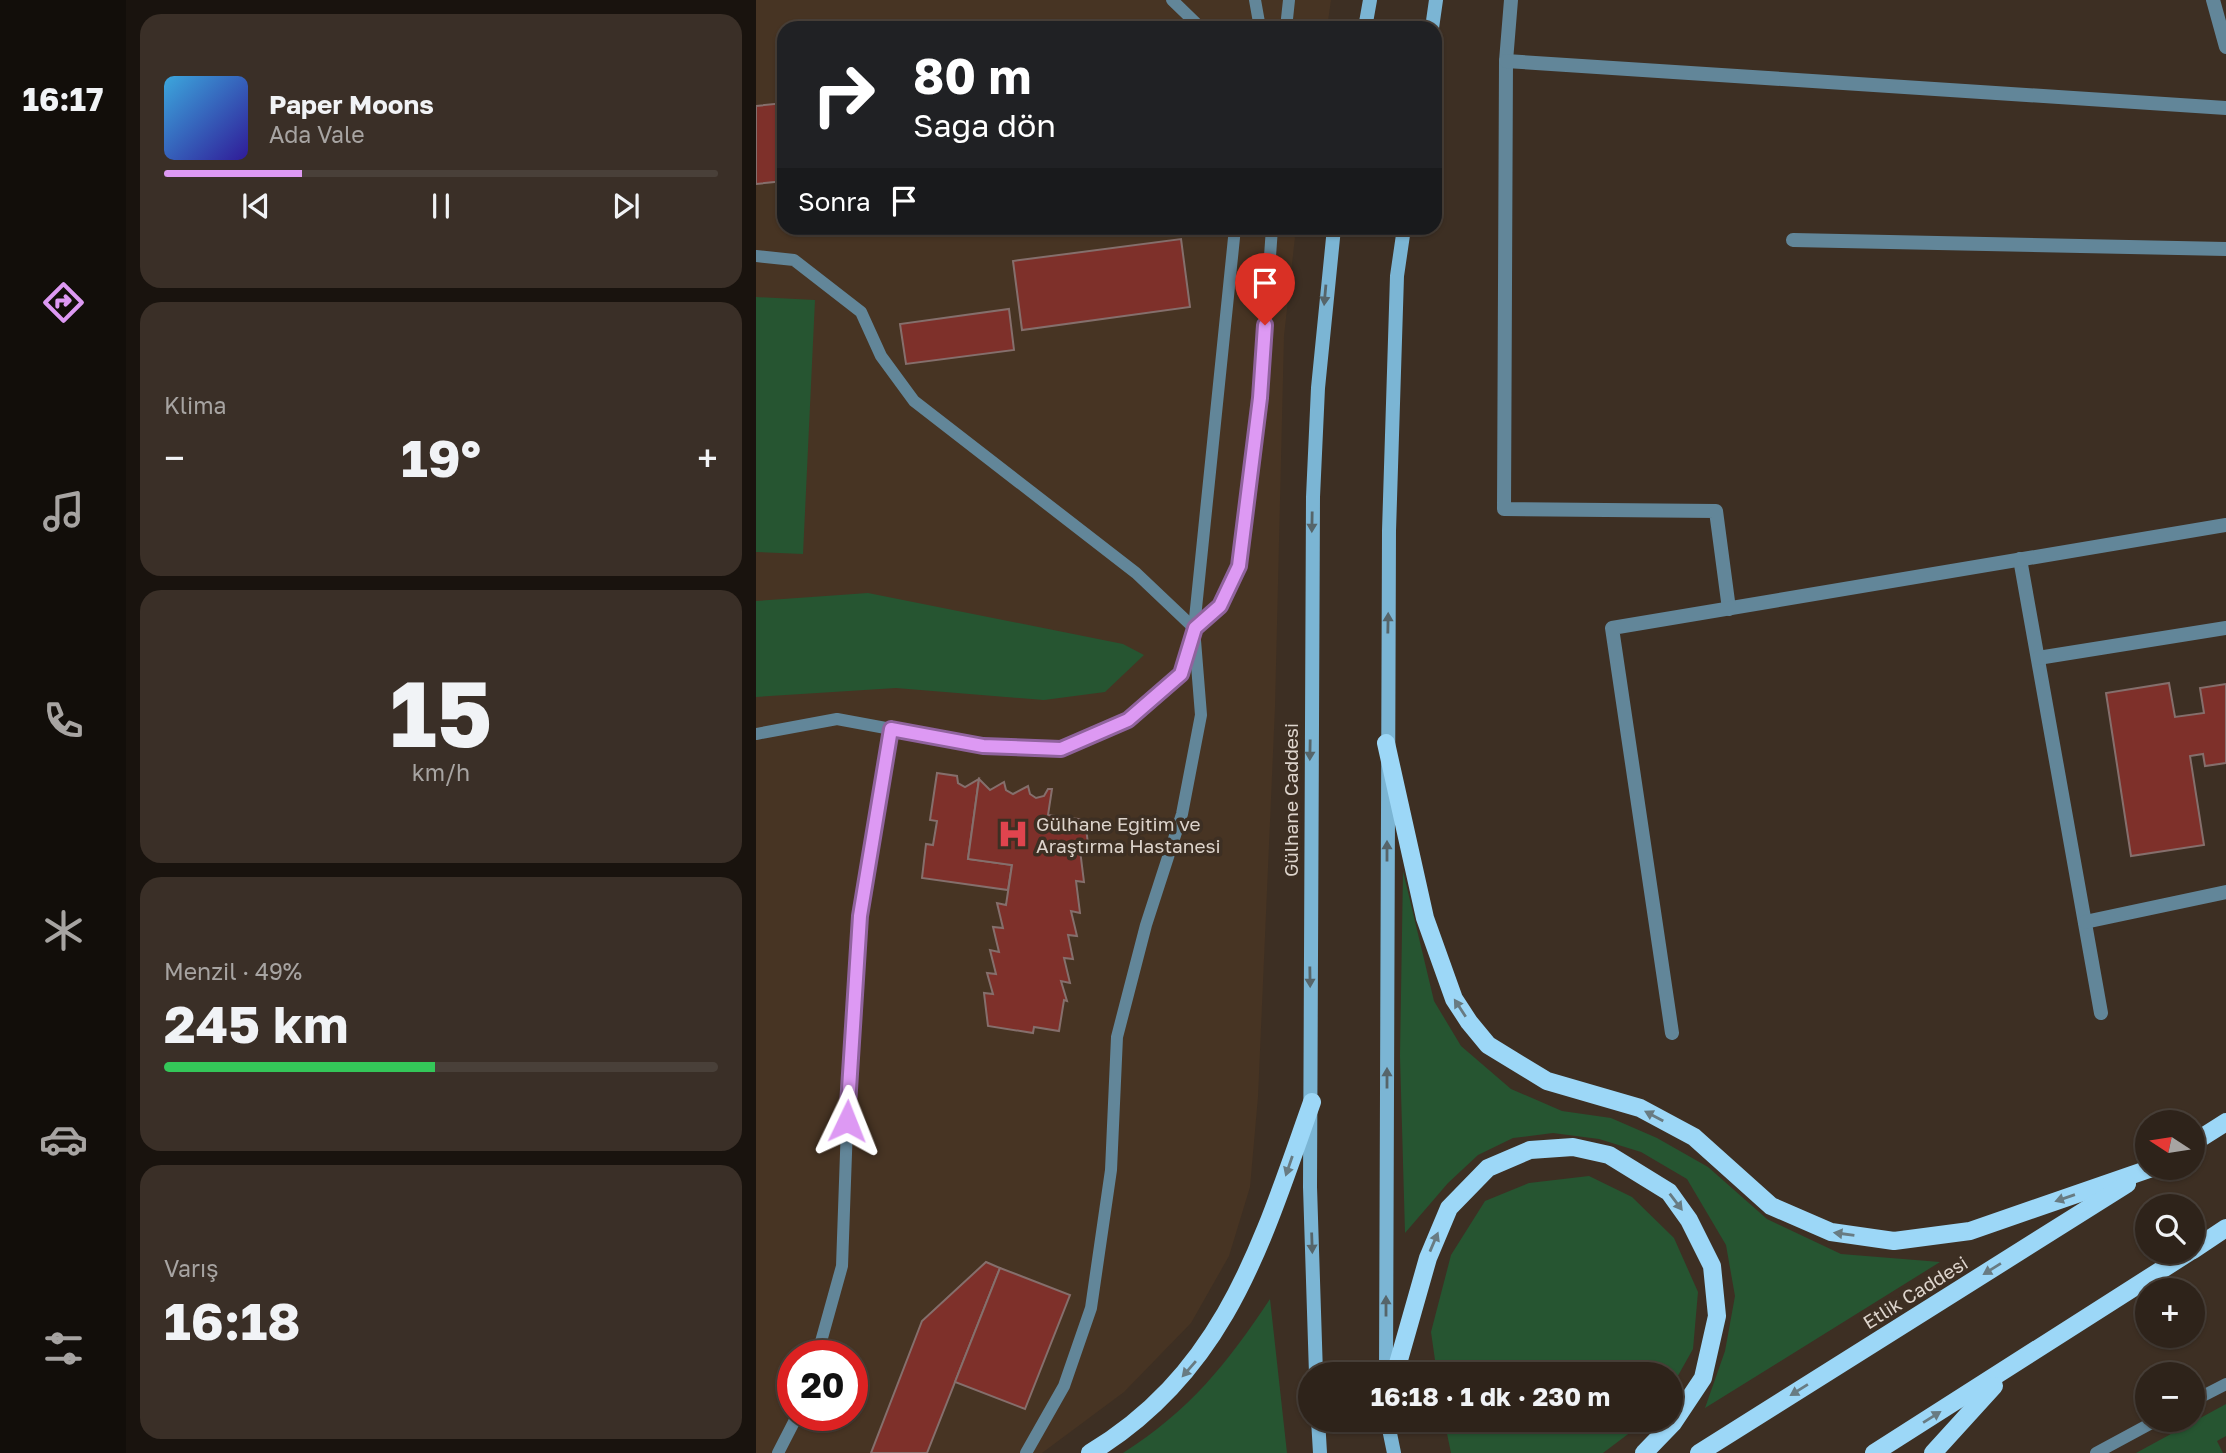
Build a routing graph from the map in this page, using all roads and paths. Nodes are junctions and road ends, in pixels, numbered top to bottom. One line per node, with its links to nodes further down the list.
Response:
1 (1172, 0): 8 (lane)
2 (1255, 0): 9 (lane)
3 (1289, 0): 10 (lane)
4 (1370, 0): 11 (main road)
5 (1436, 0): 12 (main road)
6 (1511, 0): 14 (street)
7 (2213, 0): 13 (street)
8 (1194, 21)
9 (1259, 21)
10 (1287, 21)
11 (1366, 21)
12 (1433, 21)
13 (2226, 47)
14 (1506, 61): 15 (street); 25 (street)
15 (2226, 108)
16 (1234, 235): 26 (lane)
17 (1272, 235): 26 (lane)
18 (1333, 235): 36 (main road, Gülhane Caddesi, one-way to 36)
19 (1403, 235): 31 (main road, one-way to 19)
20 (1793, 240): 21 (street)
21 (2226, 249)
22 (756, 256): 26 (lane)
23 (2226, 524): 24 (street)
24 (2020, 559): 25 (street); 28 (street)
25 (1729, 609): 35 (street)
26 (1195, 628): 29 (lane); 58 (lane)
27 (2226, 628): 28 (street)
28 (2038, 658): 33 (street)
29 (891, 729): 30 (lane); 44 (lane)
30 (756, 734)
31 (1386, 743): 39 (main road, one-way to 31); 46 (main road, one-way to 31)
32 (2226, 892): 33 (street)
33 (2085, 922): 34 (street)
34 (2101, 1013)
35 (1672, 1033)
36 (1312, 1102): 45 (main road, Gülhane Caddesi, one-way to 45); 59 (main road, one-way to 59)
37 (2226, 1122): 38 (main road)
38 (2205, 1135)
39 (2135, 1174)
40 (2135, 1179): 63 (main road, Etlik Caddesi, one-way to 63)
41 (2226, 1228): 42 (main road)
42 (2205, 1242)
43 (2172, 1264): 48 (main road)
44 (821, 1340)
45 (1316, 1362)
46 (1386, 1362)
47 (1398, 1362): 51 (main road, one-way to 51)
48 (2009, 1369): 64 (main road, one-way to 48); 65 (main road)
49 (2226, 1384): 50 (lane)
50 (2205, 1395)
51 (1683, 1408)
52 (789, 1431): 57 (lane)
53 (1319, 1432): 60 (main road)
54 (1390, 1432): 61 (main road)
55 (1664, 1432): 62 (main road, one-way to 62)
56 (2136, 1432): 66 (lane)
57 (778, 1453)
58 (1026, 1453)
59 (1090, 1453)
60 (1320, 1453)
61 (1394, 1453)
62 (1644, 1453)
63 (1699, 1453)
64 (1874, 1453)
65 (1933, 1453)
66 (2096, 1453)

